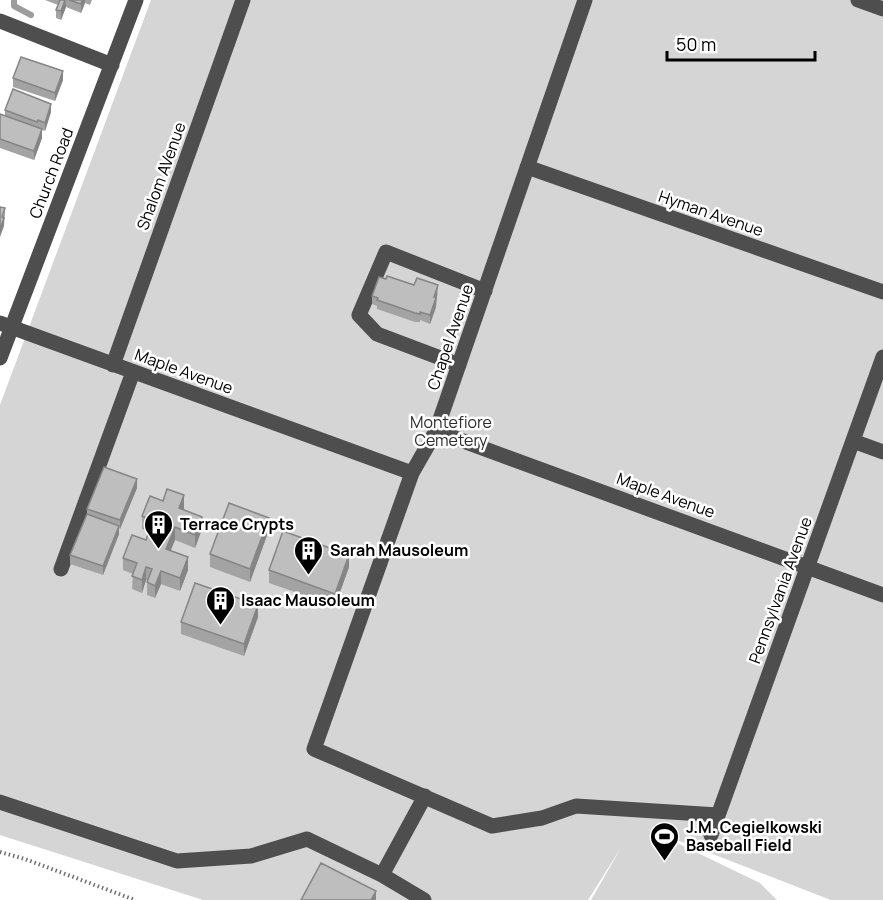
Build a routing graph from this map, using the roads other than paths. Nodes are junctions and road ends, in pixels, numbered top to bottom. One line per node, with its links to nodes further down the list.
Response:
1 (136, 0): 7 (street, Church Road)
2 (243, 0): 14 (street, Shalom AVenue)
3 (585, 0): 8 (street, Chapel Avenue)
4 (858, 0): 5 (street)
5 (883, 9)
6 (0, 21): 7 (street)
7 (112, 65): 11 (street, Church Road)
8 (528, 167): 9 (street, Chapel Avenue); 10 (street, Hyman Avenue)
9 (485, 291): 15 (street, Chapel Avenue); 15 (street)
10 (883, 292)
11 (6, 325): 13 (street, Church Road); 14 (street, Maple Avenue)
12 (883, 357): 18 (street, Pennsylvania Avenue)
13 (0, 358)
14 (113, 365): 16 (street, Maple Avenue)
15 (459, 365): 17 (street, Chapel Avenue)
16 (133, 372): 20 (street, Maple Avenue); 22 (street)
17 (436, 431): 20 (street, Chapel Avenue); 21 (street, Maple Avenue)
18 (853, 441): 19 (street); 21 (street, Pennsylvania Avenue)
19 (883, 452)
20 (412, 473): 24 (street, Chapel Avenue)
21 (808, 567): 23 (street, Maple Avenue); 26 (street, Pennsylvania Avenue)
22 (61, 569)
23 (883, 595)
24 (425, 796): 26 (street); 28 (street)
25 (0, 802): 28 (street)
26 (718, 815): 27 (street, Pennsylvania Avenue)
27 (711, 835)
28 (382, 875): 29 (street)
29 (424, 900)

